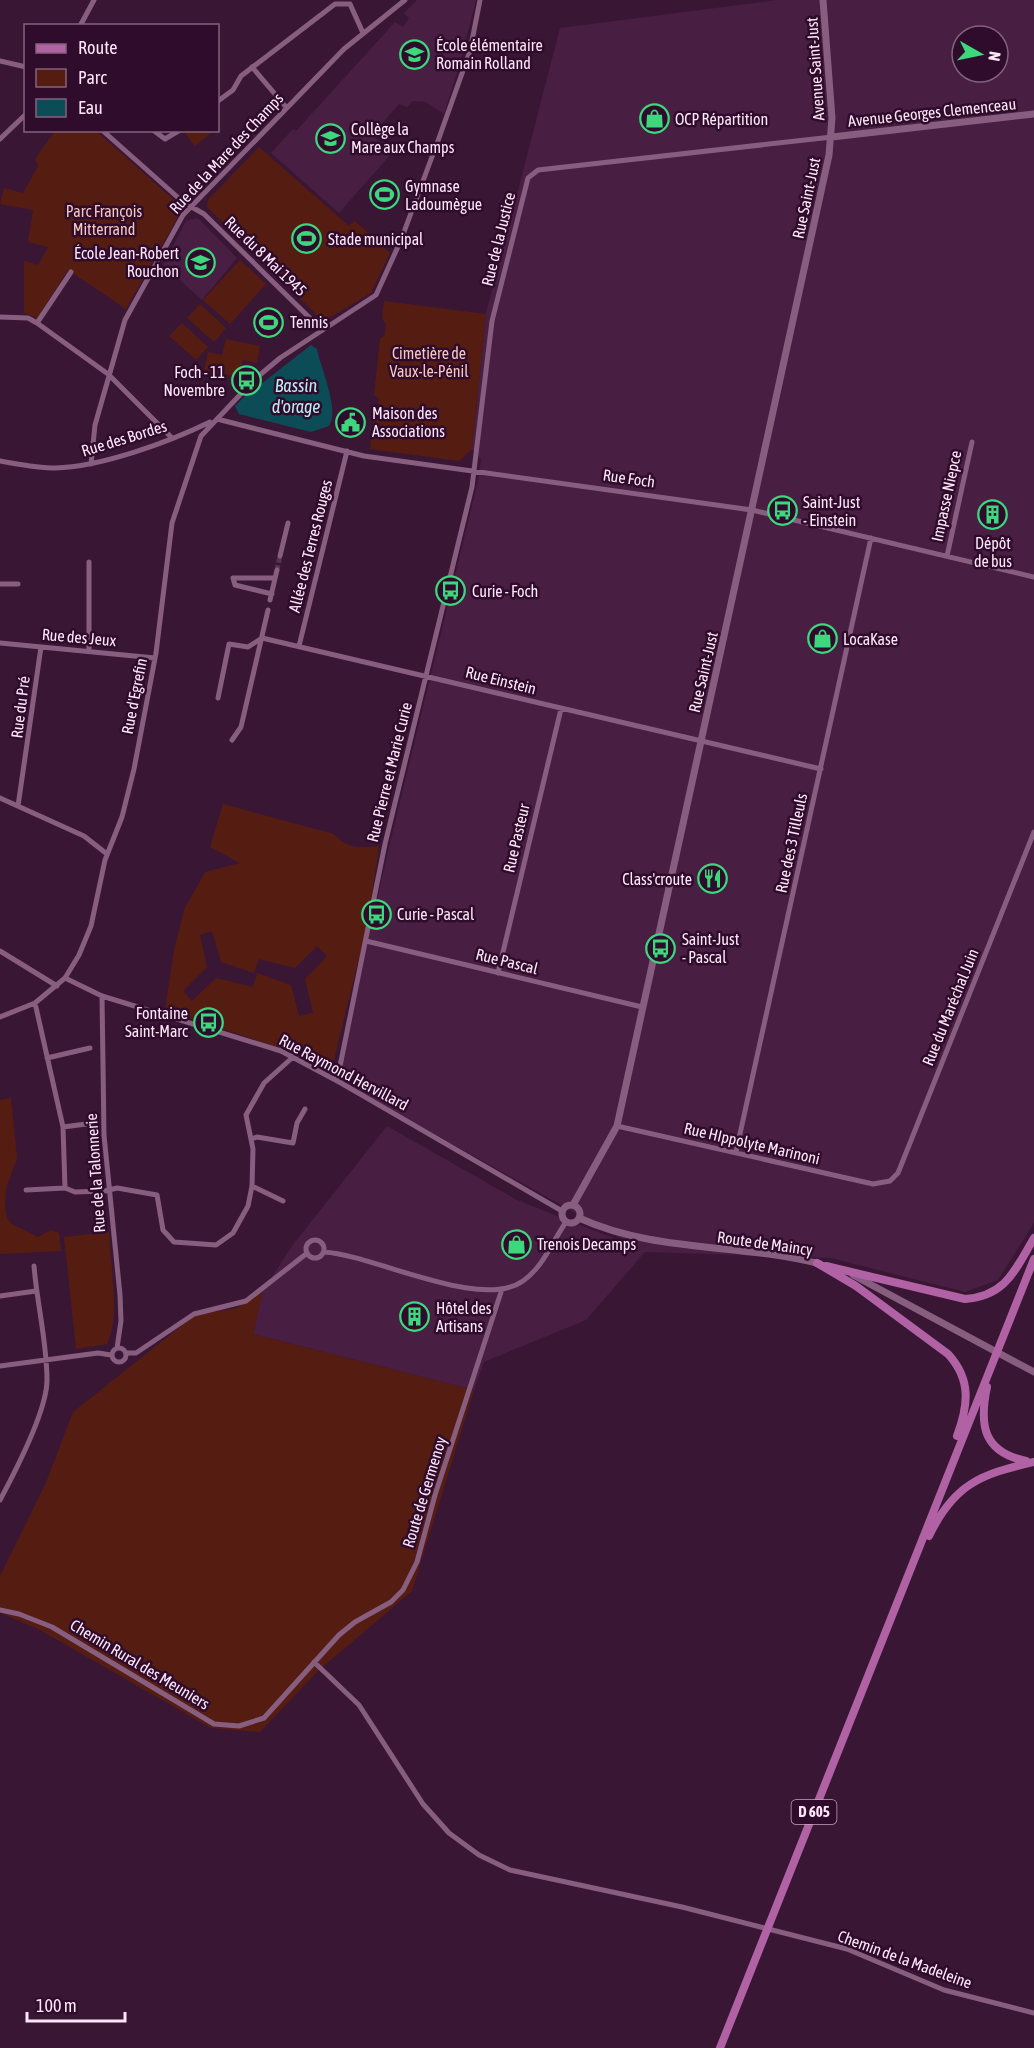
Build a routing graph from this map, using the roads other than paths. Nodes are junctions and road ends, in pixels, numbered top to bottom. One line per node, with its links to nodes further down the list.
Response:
1 (94, 0): 5 (street)
2 (405, 0): 6 (street, Rue de la Mare des Champs)
3 (480, 0): 23 (street, Rue d'Egrefin)
4 (823, 0): 17 (street, Avenue Saint-Just)
5 (81, 24)
6 (363, 33): 9 (street); 11 (street, Rue de la Mare des Champs)
7 (0, 61): 8 (street)
8 (24, 67)
9 (252, 67): 10 (street); 11 (street)
10 (219, 100)
11 (286, 107): 19 (street, Rue de la Mare des Champs)
12 (1034, 114): 17 (street, Avenue Georges Clemenceau)
13 (24, 116): 18 (street)
14 (104, 132): 19 (street, Rue du 8 Mai 1945)
15 (156, 132): 16 (street)
16 (177, 132)
17 (832, 136): 31 (street, Rue de la Justice); 32 (street, Rue Saint-Just)
18 (0, 139)
19 (190, 206): 23 (street, Rue du 8 Mai 1945); 24 (street, Rue de la Mare des Champs)
20 (71, 272): 22 (street)
21 (0, 316): 22 (street)
22 (37, 323): 24 (street)
23 (321, 329): 25 (street, Rue d'Egrefin)
24 (108, 374): 26 (street); 30 (street, Rue de la Mare des Champs)
25 (217, 419): 26 (street, Rue des Bordes); 28 (street, Rue Foch); 49 (street, Rue d'Egrefin)
26 (172, 438): 30 (street, Rue des Bordes)
27 (972, 442): 36 (street, Impasse Niepce)
28 (347, 452): 31 (street, Rue Foch); 46 (street, Allée des Terres Rouges)
29 (0, 461): 30 (street, Rue des Bordes)
30 (91, 464)
31 (474, 470): 32 (street, Rue Foch); 50 (street, Rue Pierre et Marie Curie)
32 (752, 510): 34 (street, Rue Foch); 54 (street, Rue Saint-Just)
33 (288, 523): 35 (street)
34 (871, 538): 36 (street, Rue Foch); 55 (street, Rue des 3 Tilleuls)
35 (280, 556)
36 (947, 556): 39 (street, Rue Foch)
37 (89, 562): 48 (street)
38 (277, 570): 40 (street)
39 (1034, 577)
40 (275, 578): 40 (street)
41 (0, 584): 42 (street)
42 (18, 584)
43 (268, 610): 44 (street)
44 (262, 638): 46 (street, Rue Einstein); 51 (street, Rue Einstein); 53 (street)
45 (0, 643): 47 (street, Rue des Jeux)
46 (299, 646): 50 (street, Rue Einstein)
47 (41, 647): 48 (street, Rue des Jeux); 57 (street, Rue du Pré)
48 (89, 651): 49 (street, Rue des Jeux)
49 (155, 658): 59 (street, Rue d'Egrefin)
50 (426, 676): 52 (street, Rue Einstein); 60 (street, Rue Pierre et Marie Curie)
51 (218, 698)
52 (561, 709): 54 (street, Rue Einstein); 62 (street, Rue Pasteur)
53 (232, 740)
54 (701, 741): 55 (street, Rue Einstein); 67 (street, Rue Saint-Just)
55 (821, 769): 78 (street, Rue des 3 Tilleuls)
56 (0, 798): 57 (street)
57 (18, 806): 59 (street)
58 (1034, 832): 79 (street, Rue du Maréchal Juin)
59 (107, 854): 63 (street, Rue d'Egrefin)
60 (366, 941): 62 (street, Rue Pascal); 72 (street, Rue Pierre et Marie Curie)
61 (0, 951): 64 (street)
62 (498, 973): 67 (street, Rue Pascal)
63 (65, 978): 64 (street, Rue d'Egrefin); 65 (street, Rue Raymond Hervillard)
64 (57, 986): 66 (street, Rue d'Egrefin)
65 (102, 996): 71 (street, Rue Raymond Hervillard); 82 (street, Rue de la Talonnerie)
66 (36, 1003): 68 (street, Rue d'Egrefin); 70 (street)
67 (642, 1007): 75 (street, Rue Saint-Just)
68 (0, 1017)
69 (90, 1048): 70 (street)
70 (48, 1058): 76 (street)
71 (293, 1058): 72 (street, Rue Raymond Hervillard); 77 (street)
72 (337, 1081): 86 (street, Rue Raymond Hervillard)
73 (305, 1108): 77 (street)
74 (94, 1123): 76 (street)
75 (617, 1126): 78 (street, Rue HIppolyte Marinoni); 85 (street, Rue Saint-Just)
76 (63, 1127): 81 (street)
77 (251, 1139): 80 (street)
78 (736, 1152): 79 (street, Rue HIppolyte Marinoni)
79 (882, 1184)
80 (252, 1186): 82 (street); 84 (street)
81 (65, 1188): 82 (street); 83 (street)
82 (111, 1189): 98 (street, Rue de la Talonnerie)
83 (26, 1190)
84 (282, 1201)
85 (573, 1205): 86 (street); 87 (street)
86 (562, 1211): 88 (street)
87 (579, 1218): 88 (street); 93 (street, Route de Maincy)
88 (566, 1222): 95 (street)
89 (1034, 1238): 93 (main road)
90 (324, 1252): 91 (street); 91 (street); 95 (street)
91 (306, 1254): 99 (street)
92 (1034, 1259): 103 (main road, D 605)
93 (817, 1263): 104 (street, Route de Maincy); 106 (main road)
94 (34, 1266): 96 (street)
95 (502, 1289): 110 (street, Route de Germenoy)
96 (36, 1291): 97 (street); 101 (street)
97 (0, 1296)
98 (117, 1348): 99 (street); 100 (street)
99 (126, 1353): 100 (street)
100 (111, 1355): 101 (street)
101 (45, 1360): 102 (street); 107 (street)
102 (0, 1366)
103 (992, 1366): 105 (main road); 106 (main road, D 605)
104 (1034, 1372)
105 (1033, 1462): 108 (main road)
106 (948, 1474): 108 (main road, D 605)
107 (0, 1500)
108 (908, 1576): 111 (main road, D 605)
109 (0, 1610): 110 (street, Chemin Rural des Meuniers)
110 (314, 1662): 111 (street, Chemin de la Madeleine)
111 (767, 1928): 112 (street, Chemin de la Madeleine); 113 (main road, D 605)
112 (1034, 2013)
113 (720, 2048)

